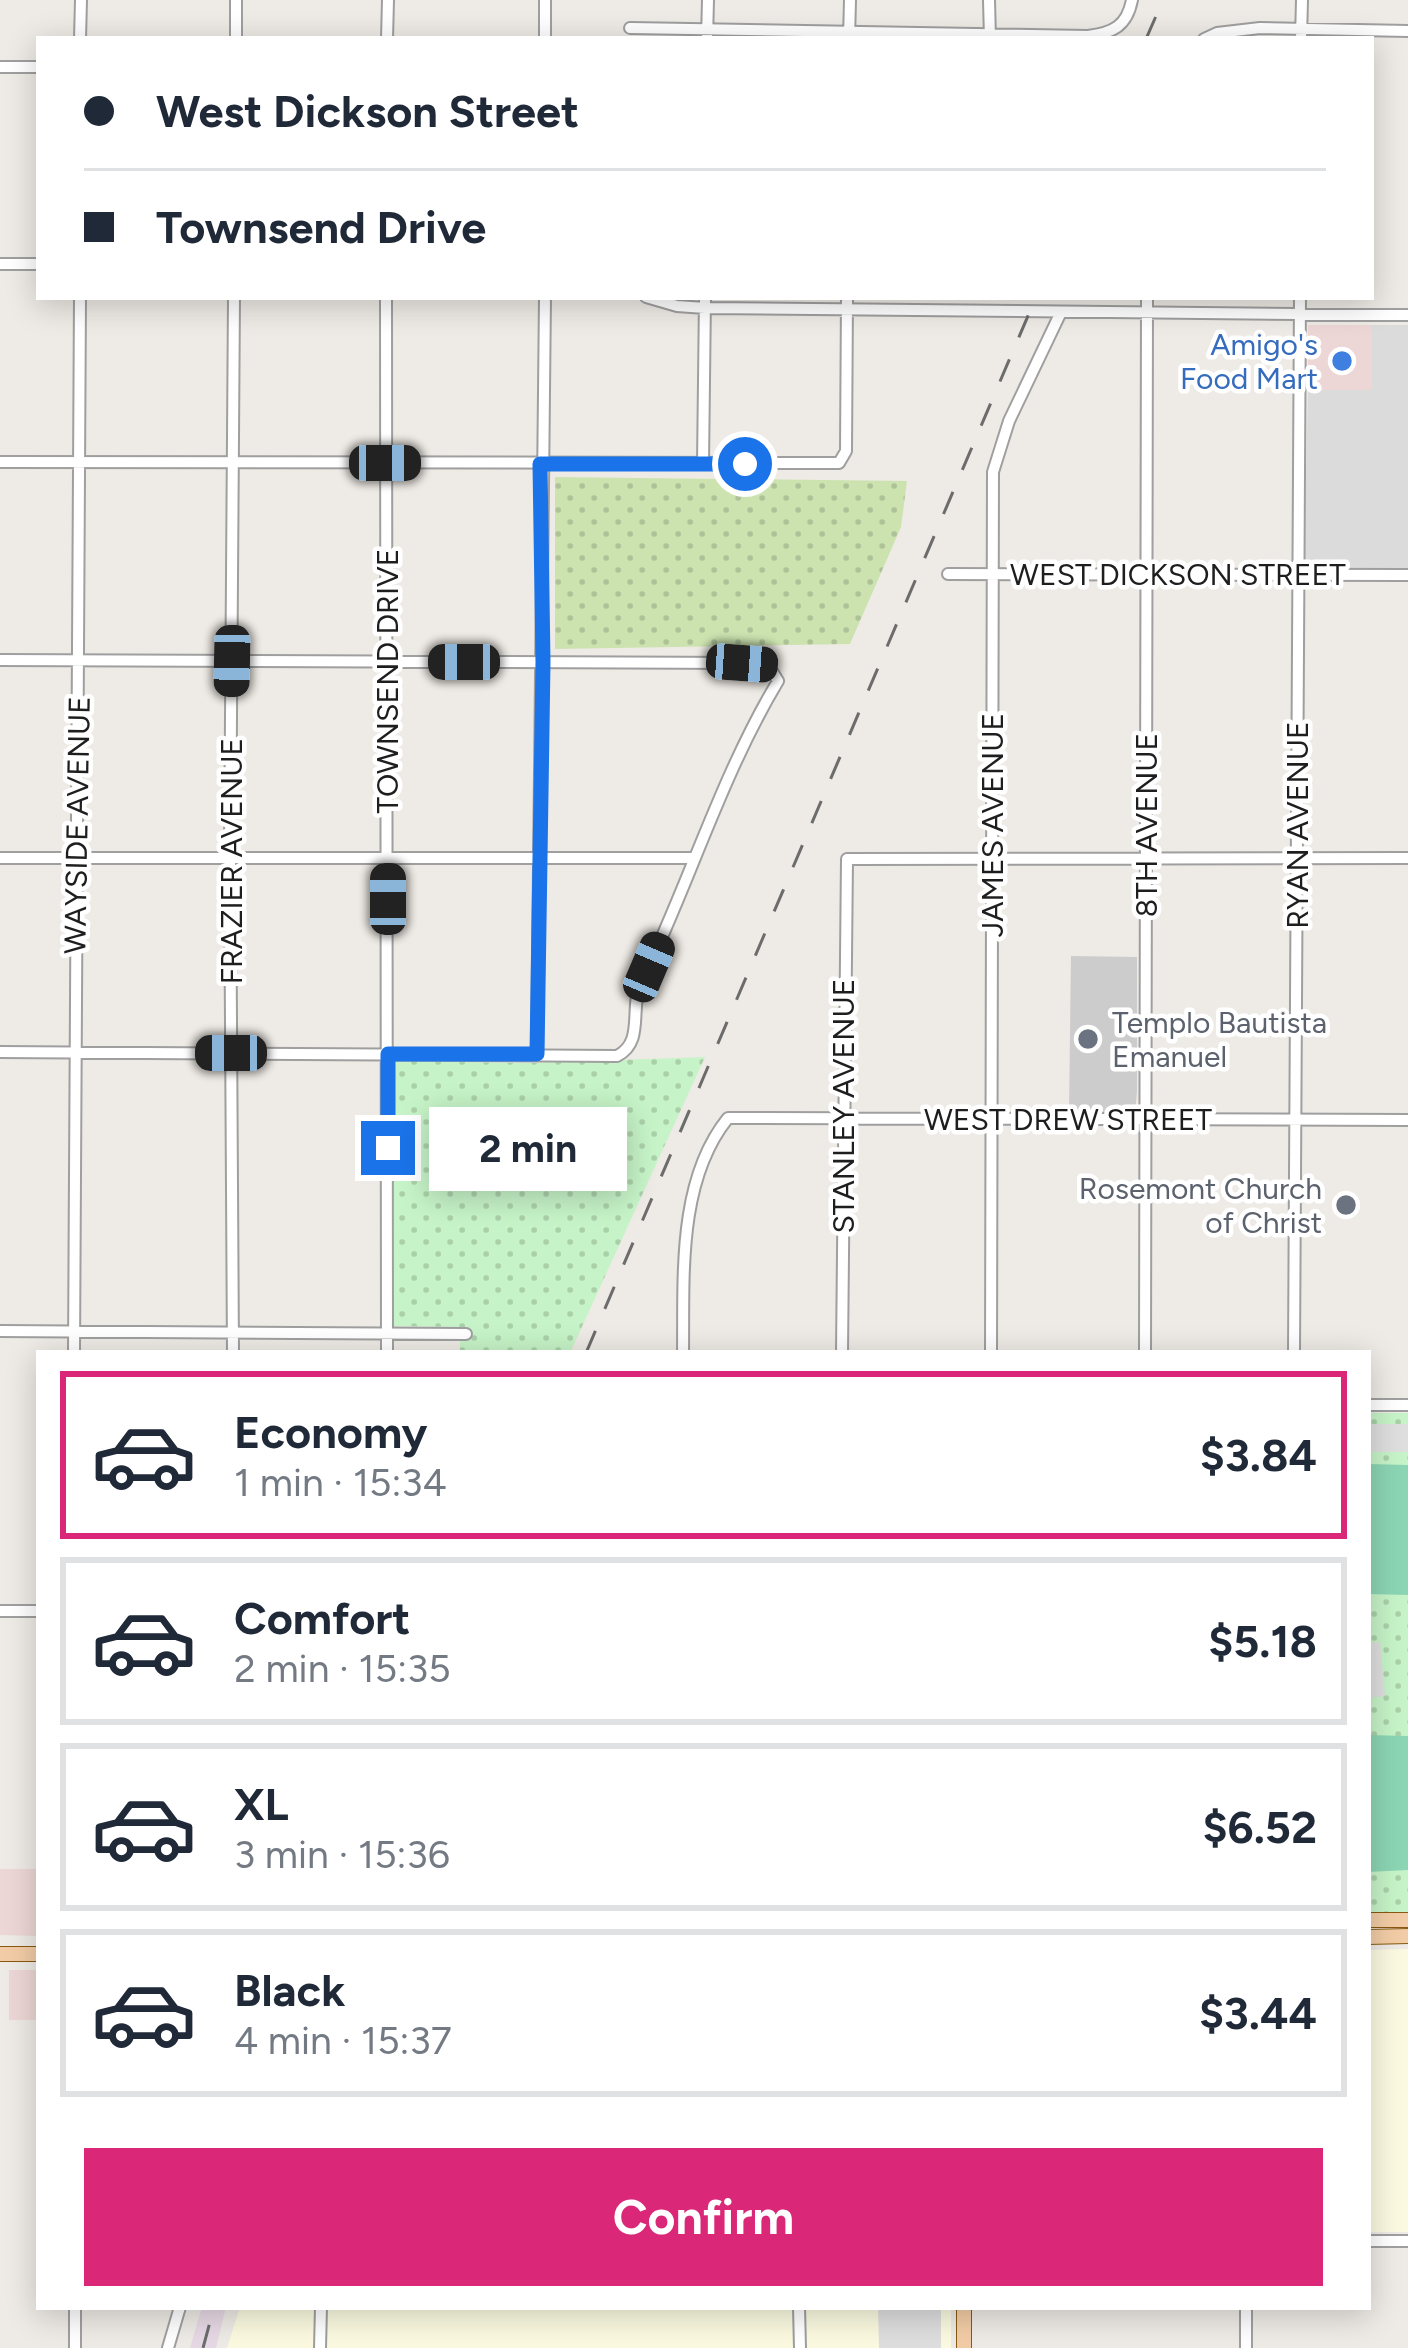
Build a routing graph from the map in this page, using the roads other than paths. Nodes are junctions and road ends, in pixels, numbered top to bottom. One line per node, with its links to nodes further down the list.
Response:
1 (80, 0): 15 (street)
2 (236, 0): 16 (street)
3 (388, 0): 17 (street)
4 (545, 0): 18 (street)
5 (708, 0): 12 (street)
6 (850, 0): 13 (street)
7 (989, 0): 19 (street)
8 (1132, 0): 20 (street)
9 (1302, 0): 14 (street)
10 (630, 28): 12 (street)
11 (1408, 32): 14 (street)
12 (707, 34): 13 (street)
13 (849, 35): 19 (street)
14 (1301, 35): 21 (street)
15 (80, 36)
16 (236, 36)
17 (387, 36)
18 (545, 36)
19 (989, 36)
20 (1094, 36)
21 (1210, 36)
22 (0, 67): 23 (street)
23 (36, 68)
24 (0, 264): 25 (street)
25 (36, 264)
26 (80, 300): 42 (street, WAYSIDE AVENUE)
27 (234, 300): 43 (street, FRAZIER AVENUE)
28 (386, 300): 44 (street, TOWNSEND DRIVE)
29 (545, 300): 45 (street)
30 (656, 300): 34 (street)
31 (991, 300): 36 (street)
32 (1147, 300): 38 (street, 8TH AVENUE)
33 (1300, 300): 39 (street, RYAN AVENUE)
34 (705, 302): 35 (street); 46 (street)
35 (847, 302): 36 (street); 46 (street)
36 (991, 311): 37 (street)
37 (1060, 312): 38 (street); 48 (street, JAMES AVENUE)
38 (1147, 313): 39 (street); 49 (street, 8TH AVENUE)
39 (1300, 316): 40 (street); 50 (street, RYAN AVENUE)
40 (1408, 316)
41 (0, 462): 42 (street)
42 (80, 462): 43 (street); 53 (street, WAYSIDE AVENUE)
43 (233, 462): 44 (street); 54 (street, FRAZIER AVENUE)
44 (385, 463): 45 (street); 55 (street, TOWNSEND DRIVE)
45 (540, 464): 46 (street); 56 (street)
46 (703, 464)
47 (948, 574): 48 (street, WEST DICKSON STREET)
48 (991, 574): 49 (street, WEST DICKSON STREET); 65 (street, JAMES AVENUE)
49 (1147, 574): 50 (street, WEST DICKSON STREET); 61 (street, 8TH AVENUE)
50 (1298, 574): 51 (street, WEST DICKSON STREET); 62 (street, RYAN AVENUE)
51 (1408, 575)
52 (0, 660): 53 (street)
53 (79, 660): 54 (street); 64 (street, WAYSIDE AVENUE)
54 (232, 661): 55 (street); 57 (street, FRAZIER AVENUE)
55 (388, 662): 56 (street); 66 (street, TOWNSEND DRIVE)
56 (543, 662): 58 (street); 60 (street)
57 (230, 857): 64 (street); 66 (street); 69 (street, FRAZIER AVENUE)
58 (542, 857): 60 (street); 66 (street); 71 (street)
59 (0, 858): 64 (street)
60 (695, 858): 71 (street)
61 (1146, 858): 62 (street); 65 (street); 74 (street, 8TH AVENUE)
62 (1297, 858): 63 (street); 75 (street, RYAN AVENUE)
63 (1408, 858)
64 (77, 859): 68 (street, WAYSIDE AVENUE)
65 (992, 859): 72 (street, STANLEY AVENUE); 73 (street, JAMES AVENUE)
66 (388, 860): 70 (street, TOWNSEND DRIVE)
67 (0, 1052): 68 (street)
68 (75, 1053): 69 (street); 78 (street, WAYSIDE AVENUE)
69 (231, 1053): 70 (street); 79 (street, FRAZIER AVENUE)
70 (388, 1054): 71 (street); 80 (street, TOWNSEND DRIVE)
71 (537, 1054)
72 (842, 1118): 73 (street, WEST DREW STREET); 85 (street, WEST DREW STREET); 86 (street, STANLEY AVENUE)
73 (992, 1119): 74 (street, WEST DREW STREET); 87 (street, JAMES AVENUE)
74 (1145, 1119): 75 (street, WEST DREW STREET); 88 (street, 8TH AVENUE)
75 (1295, 1120): 76 (street, WEST DREW STREET); 89 (street, RYAN AVENUE)
76 (1408, 1120)
77 (0, 1330): 78 (street)
78 (73, 1331): 79 (street); 82 (street, WAYSIDE AVENUE)
79 (233, 1333): 80 (street); 83 (street, FRAZIER AVENUE)
80 (387, 1334): 81 (street); 84 (street, TOWNSEND DRIVE)
81 (466, 1334)
82 (74, 1350)
83 (232, 1350)
84 (387, 1350)
85 (683, 1350)
86 (842, 1350)
87 (992, 1350)
88 (1145, 1350)
89 (1294, 1350)
90 (1371, 1405): 91 (street)
91 (1408, 1405)
92 (0, 1611): 93 (street)
93 (36, 1611)
94 (1372, 1919): 95 (main road); 97 (main road)
95 (1408, 1920)
96 (1408, 1936): 97 (main road)
97 (1372, 1937)
98 (0, 1954): 99 (main road)
99 (36, 1954)
100 (1371, 2241): 101 (street)
101 (1408, 2241)
102 (75, 2310): 108 (street)
103 (180, 2310): 109 (street)
104 (321, 2310): 110 (street)
105 (799, 2310): 111 (street)
106 (964, 2310): 112 (main road)
107 (1246, 2310): 113 (street)
108 (76, 2348)
109 (169, 2348)
110 (320, 2348)
111 (800, 2348)
112 (964, 2348)
113 (1246, 2348)

